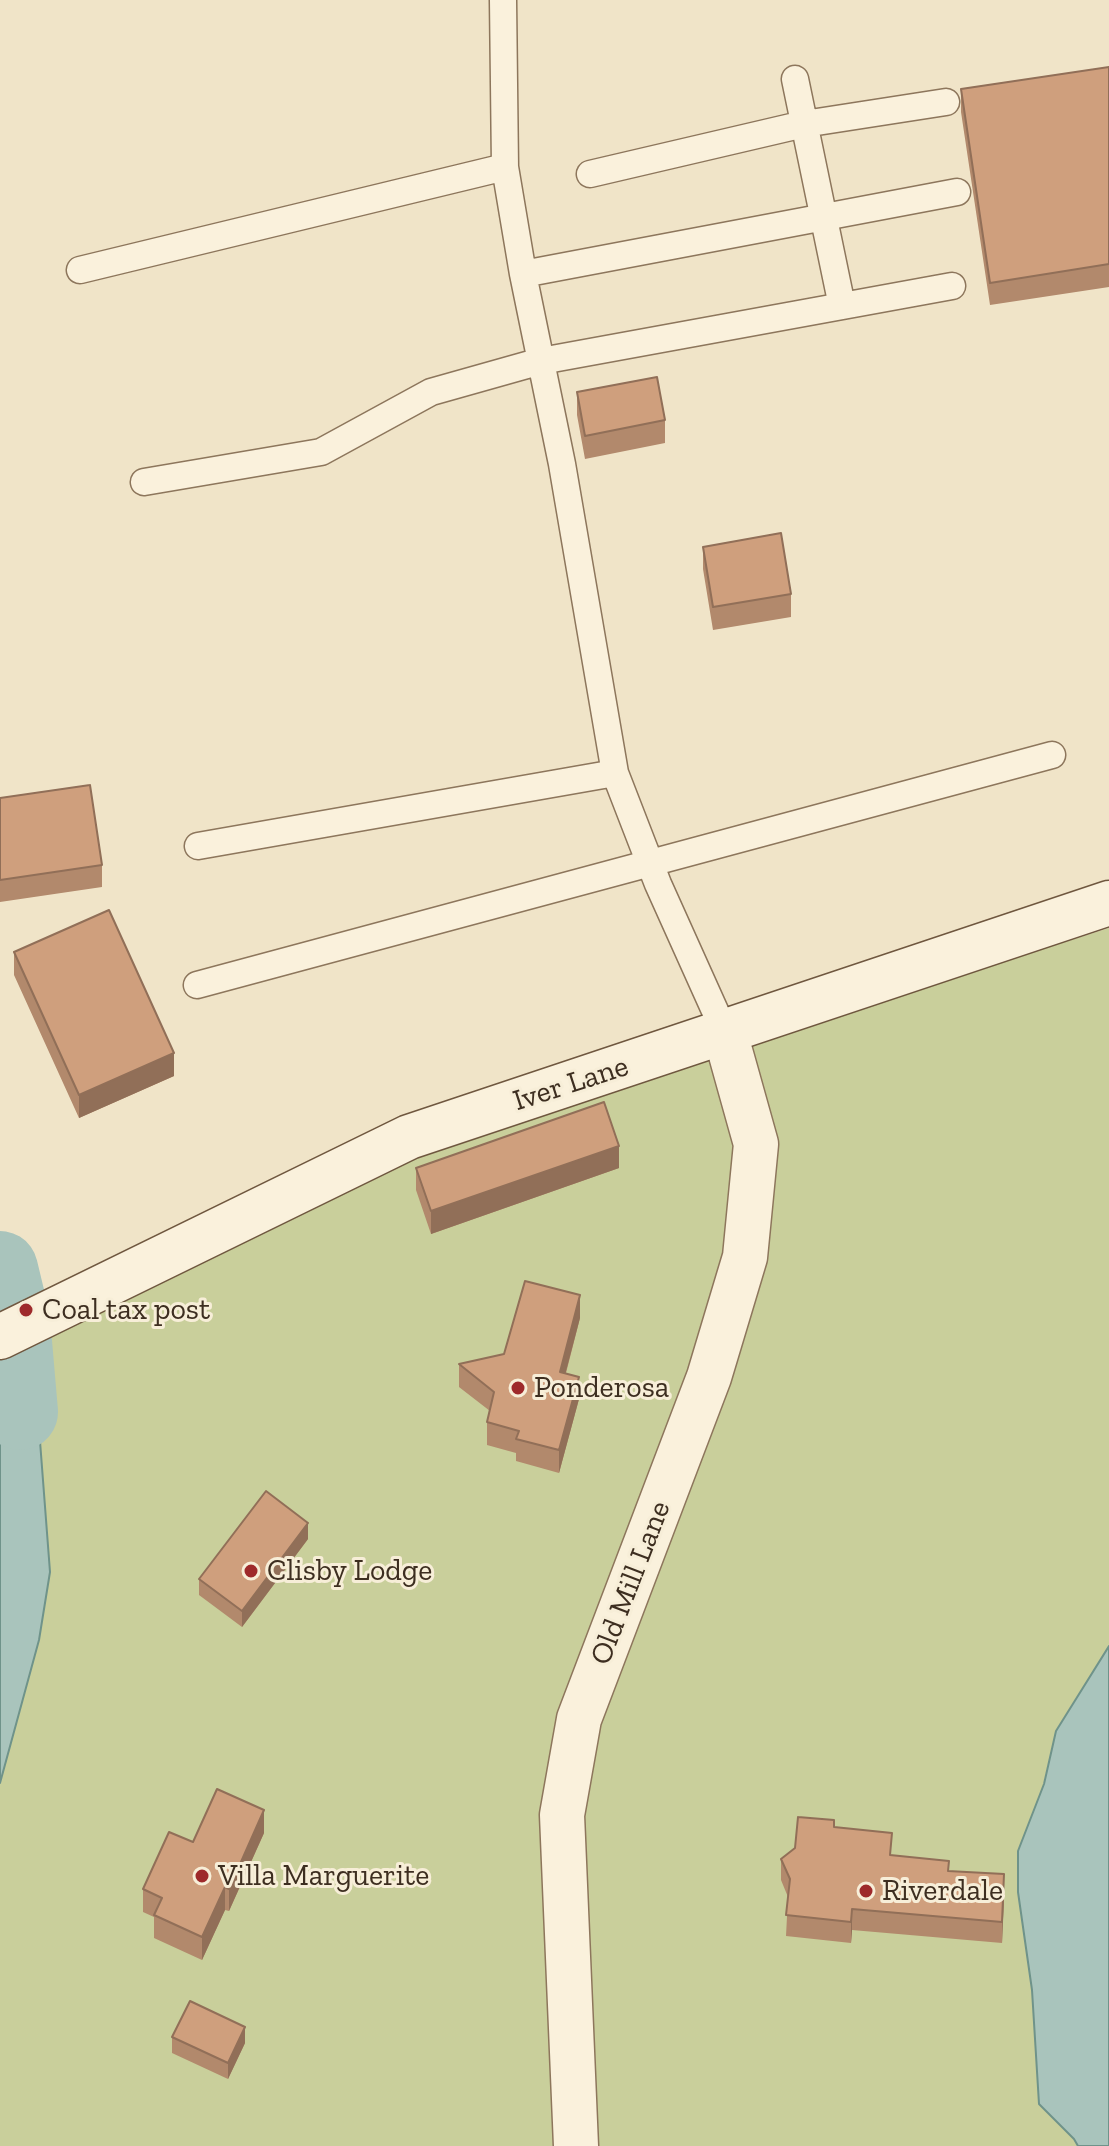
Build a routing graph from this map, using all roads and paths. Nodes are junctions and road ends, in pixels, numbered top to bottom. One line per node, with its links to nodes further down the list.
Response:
1 (503, 0): 5 (lane)
2 (795, 79): 4 (lane)
3 (946, 102): 4 (lane)
4 (804, 124): 6 (lane); 8 (lane)
5 (505, 167): 9 (lane); 10 (lane)
6 (590, 174)
7 (957, 192): 8 (lane)
8 (824, 219): 10 (lane); 12 (lane)
9 (80, 270)
10 (523, 274): 13 (lane)
11 (952, 286): 12 (lane)
12 (842, 306): 13 (lane)
13 (541, 361): 14 (lane); 16 (lane)
14 (144, 482)
15 (1052, 755): 18 (lane)
16 (615, 773): 17 (lane); 18 (lane)
17 (198, 846)
18 (650, 864): 20 (lane); 21 (lane)
19 (1109, 903): 21 (main road, Iver Lane)
20 (197, 985)
21 (725, 1033): 22 (main road, Iver Lane); 23 (main road, Old Mill Lane)
22 (0, 1337)
23 (576, 2146)

